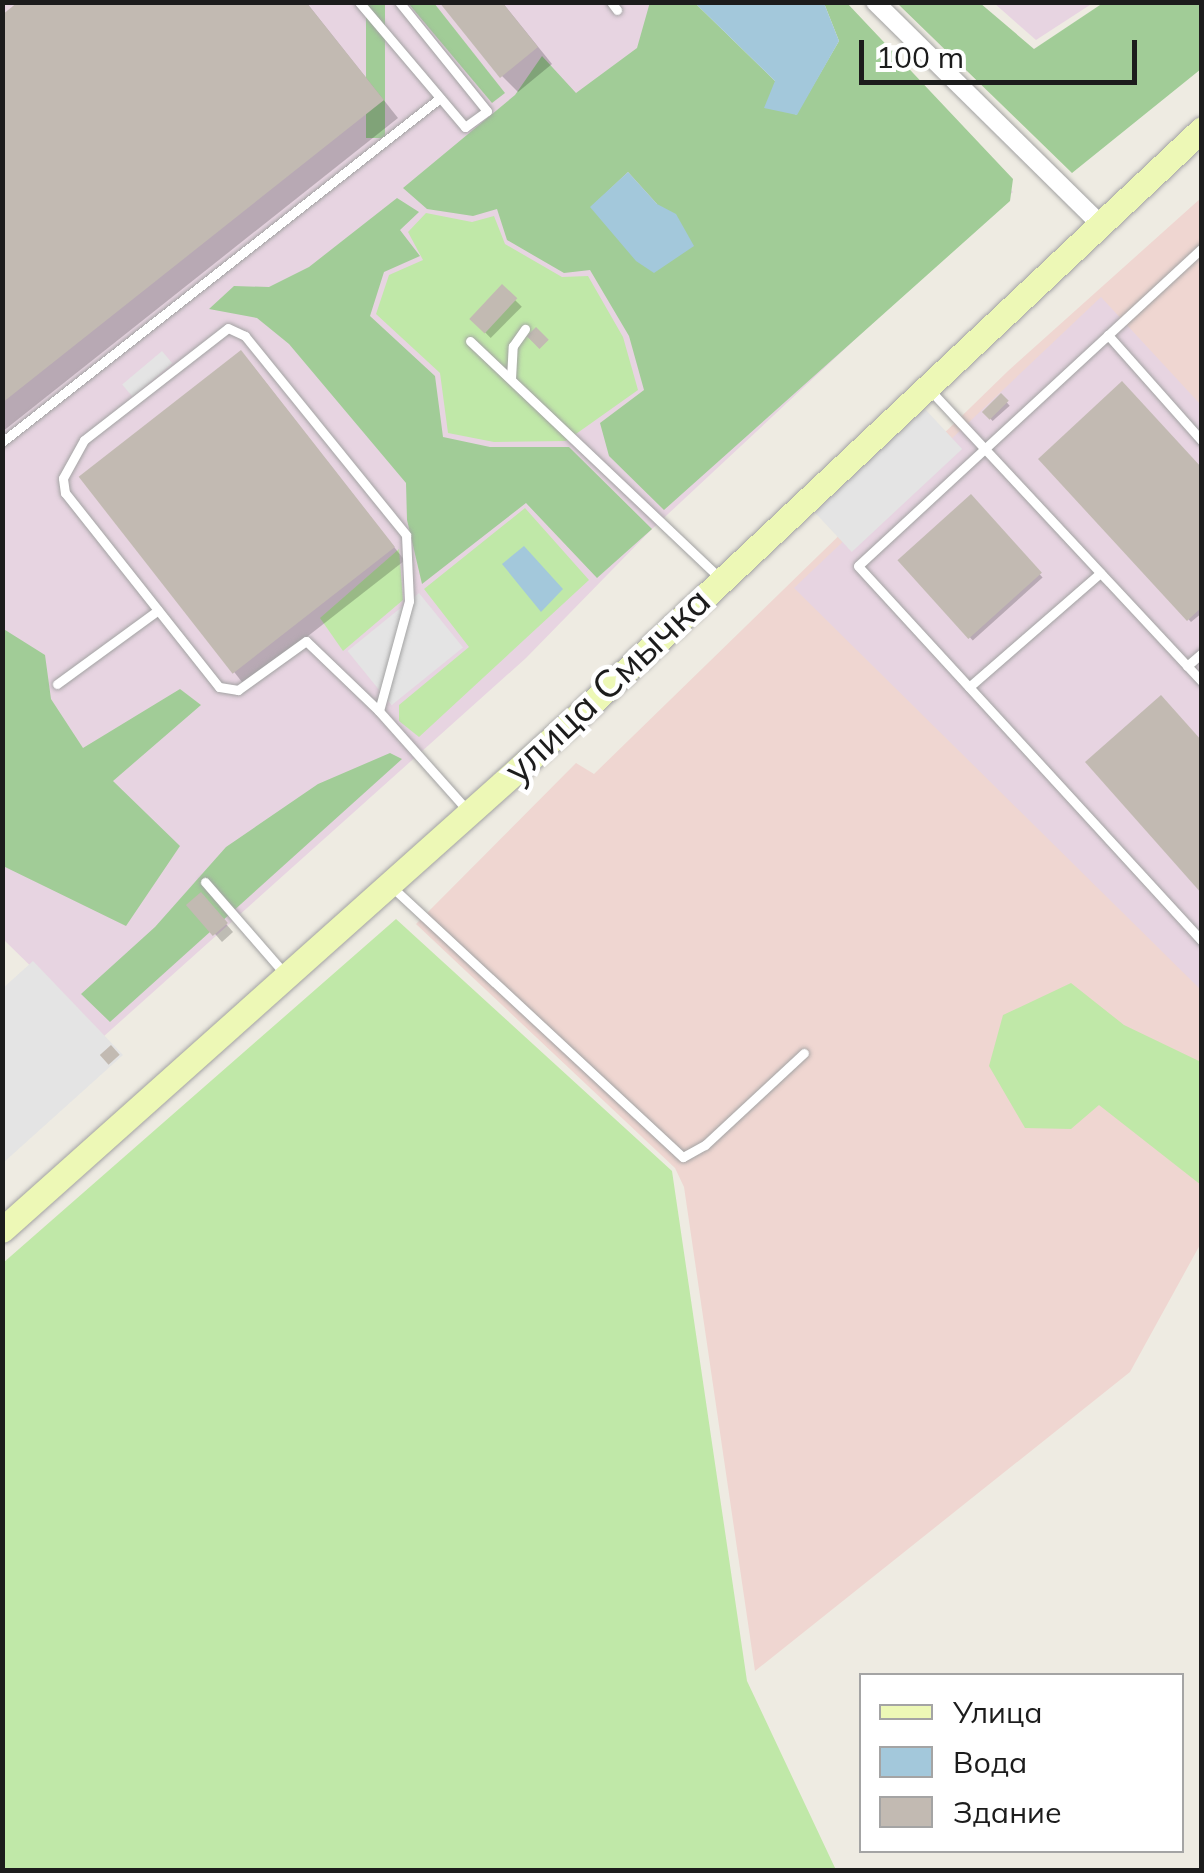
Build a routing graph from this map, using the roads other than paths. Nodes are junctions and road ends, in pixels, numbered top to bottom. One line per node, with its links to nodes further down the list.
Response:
1 (360, 2): 4 (lane)
2 (399, 2): 4 (lane)
3 (875, 2): 6 (street)
4 (440, 98): 14 (lane)
5 (1202, 128): 6 (street, улица Смычка)
6 (1099, 224): 12 (street, улица Смычка)
7 (1202, 248): 9 (lane)
8 (524, 329): 11 (lane)
9 (1108, 335): 13 (lane); 15 (lane)
10 (470, 340): 11 (lane)
11 (511, 379): 17 (lane)
12 (928, 387): 15 (lane); 17 (street, улица Смычка)
13 (1202, 441)
14 (2, 442)
15 (986, 450): 16 (lane); 23 (lane)
16 (1100, 573): 20 (lane); 23 (lane)
17 (720, 578): 25 (street, улица Смычка)
18 (158, 610): 22 (lane); 24 (lane); 24 (lane)
19 (1202, 653): 20 (lane)
20 (1187, 666): 21 (lane)
21 (1202, 682)
22 (57, 684)
23 (969, 687): 28 (lane)
24 (379, 712): 25 (lane)
25 (470, 813): 27 (street, улица Смычка)
26 (205, 882): 29 (lane)
27 (390, 886): 29 (street, улица Смычка); 30 (lane)
28 (1202, 941)
29 (287, 976): 31 (street, улица Смычка)
30 (804, 1053)
31 (2, 1230)

